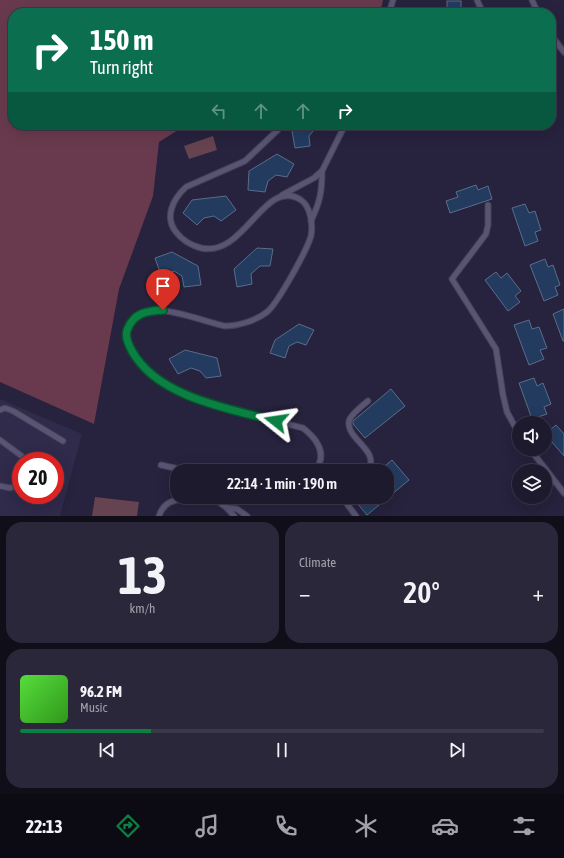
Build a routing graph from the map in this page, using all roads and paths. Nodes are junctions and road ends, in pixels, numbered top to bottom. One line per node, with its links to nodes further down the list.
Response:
1 (556, 42): 2 (lane)
2 (564, 52)
3 (278, 130): 6 (lane)
4 (342, 130): 5 (lane)
5 (322, 171): 6 (lane); 8 (lane)
6 (282, 195): 8 (lane)
7 (488, 205): 11 (lane)
8 (311, 222): 16 (lane)
9 (368, 400): 17 (lane)
10 (0, 410): 13 (lane)
11 (512, 421)
12 (0, 440): 14 (lane)
13 (63, 442)
14 (16, 452)
15 (535, 456): 20 (lane)
16 (319, 464)
17 (372, 464)
18 (161, 465): 19 (lane)
19 (170, 467)
20 (554, 481): 23 (lane)
21 (0, 486): 22 (lane)
22 (12, 487)
23 (564, 493)
24 (170, 502): 28 (lane)
25 (222, 504): 27 (lane)
26 (347, 504): 31 (lane)
27 (227, 508): 29 (lane); 30 (lane)
28 (159, 516)
29 (234, 516)
30 (247, 516)
31 (356, 516)

